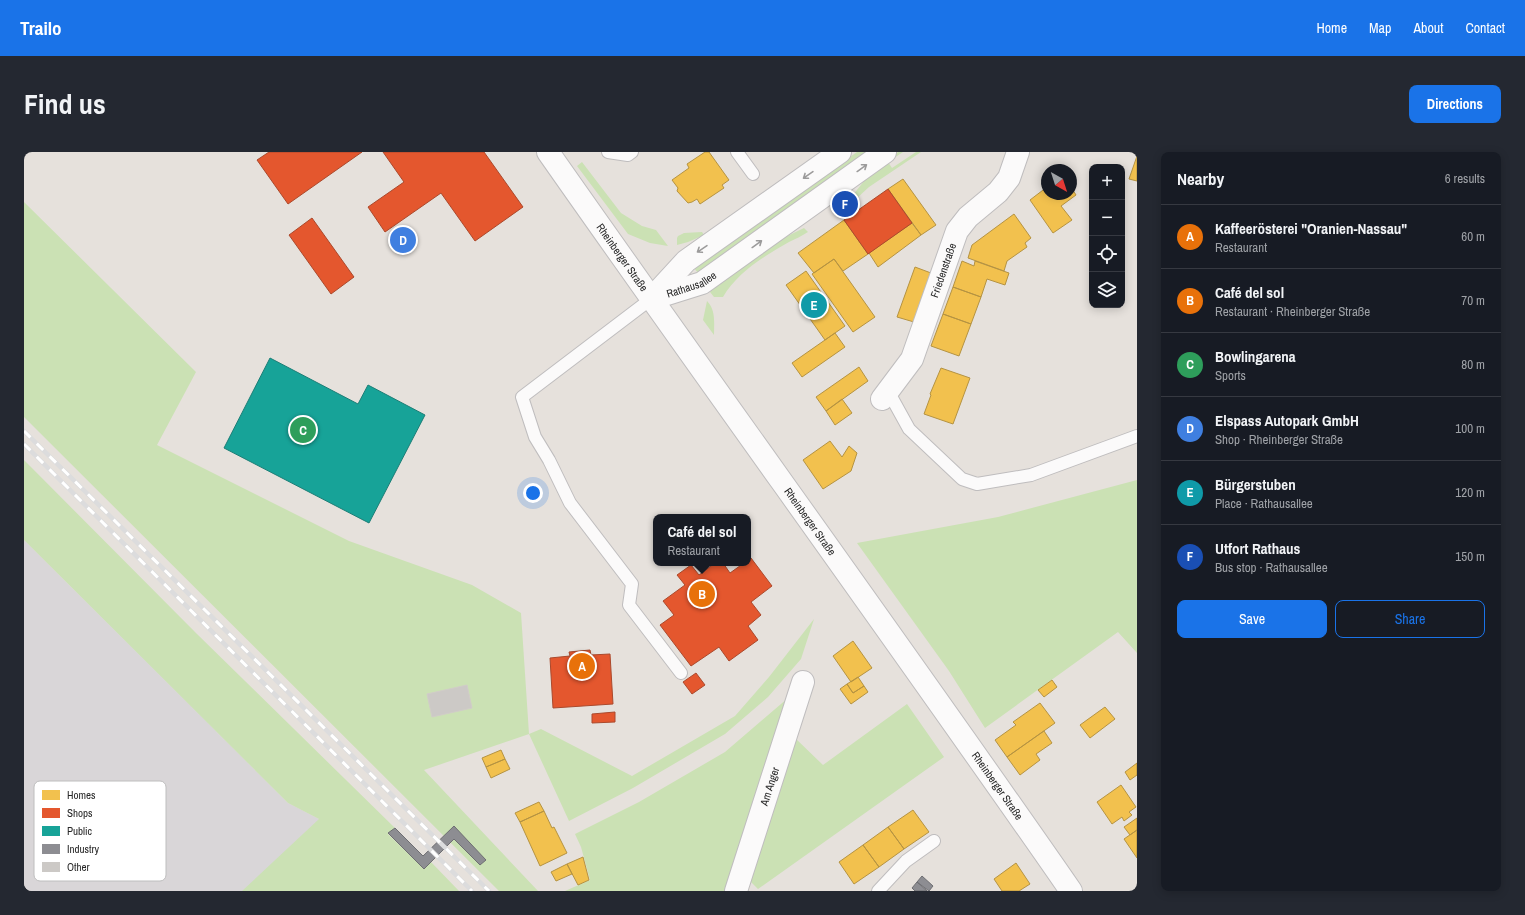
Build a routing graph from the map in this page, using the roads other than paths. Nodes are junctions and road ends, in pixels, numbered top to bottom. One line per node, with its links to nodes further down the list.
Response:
1 (548, 152): 9 (street, Rheinberger Straße)
2 (608, 152): 3 (lane)
3 (632, 152)
4 (737, 152): 8 (lane)
5 (840, 152): 9 (street, Rathausallee, one-way to 9)
6 (885, 152): 9 (street, Rathausallee, one-way to 6)
7 (1018, 152): 10 (street, Friedenstraße)
8 (753, 174)
9 (651, 299): 12 (lane); 17 (street, Rheinberger Straße)
10 (885, 395): 11 (lane)
11 (1137, 436)
12 (681, 673)
13 (803, 682): 15 (street, Am Anger)
14 (934, 841): 16 (lane)
15 (736, 891)
16 (878, 891)
17 (1071, 891)

